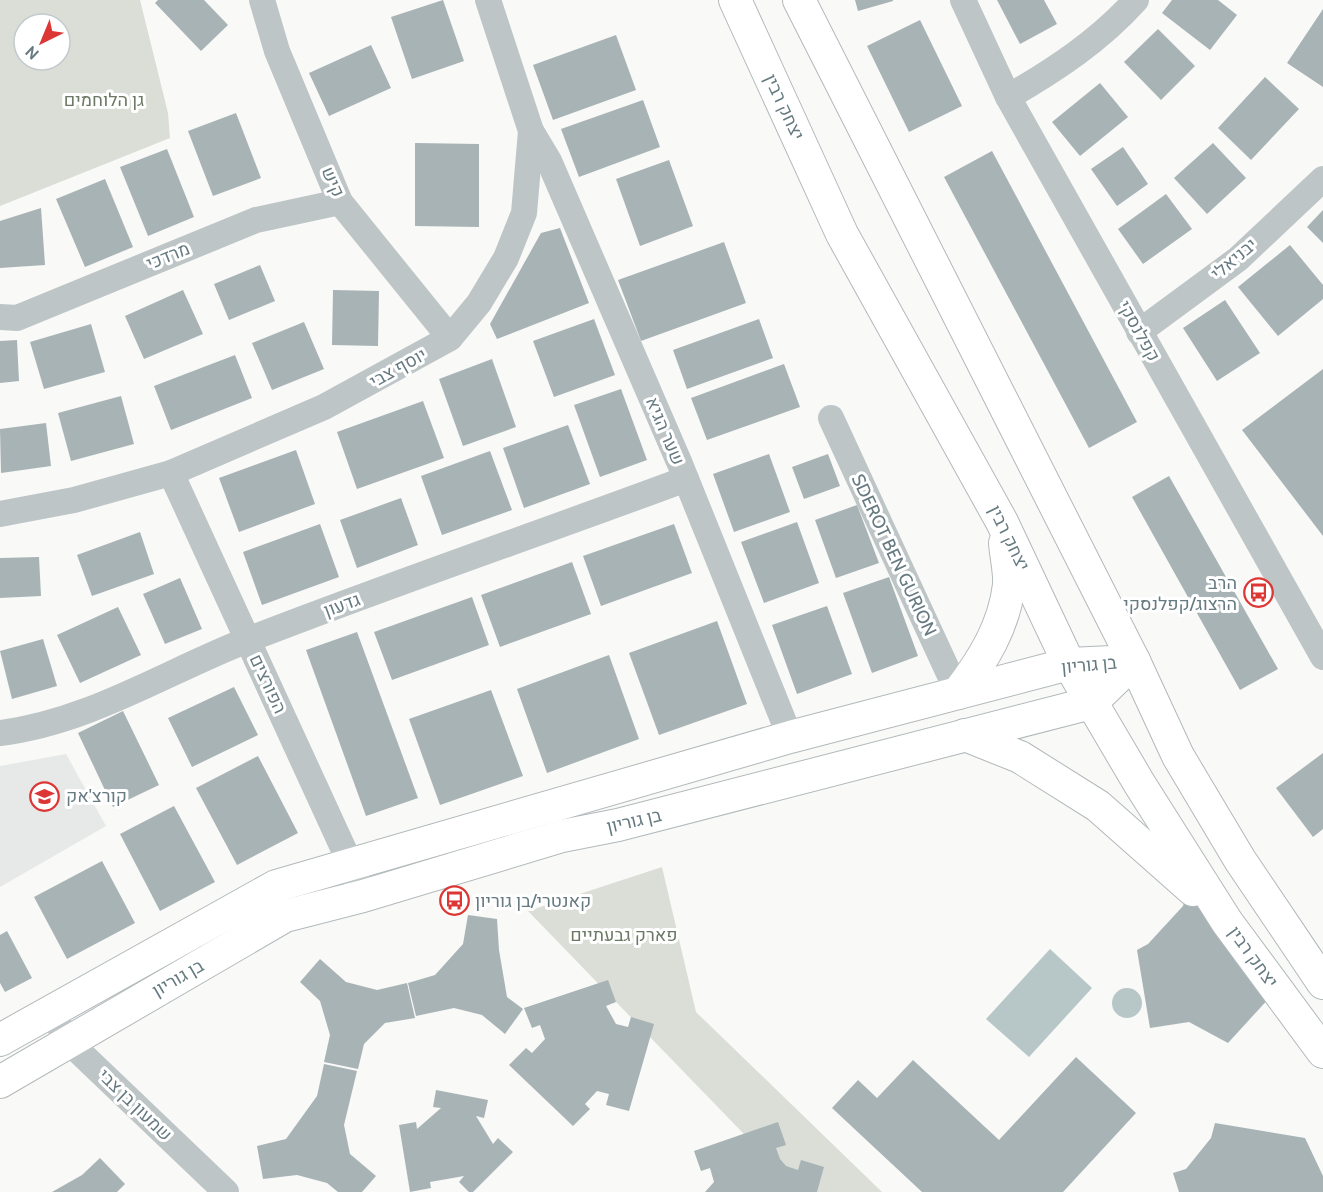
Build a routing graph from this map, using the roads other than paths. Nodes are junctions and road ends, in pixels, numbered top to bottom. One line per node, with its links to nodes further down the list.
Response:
1 (262, 0): 10 (street, קיש)
2 (488, 0): 8 (street, יוסף צבי)
3 (735, 0): 18 (main road, יצחק רבין)
4 (799, 0): 21 (main road)
5 (963, 0): 7 (street, קפלנסקי)
6 (1136, 0): 7 (street)
7 (1008, 97): 12 (street, קפלנסקי)
8 (531, 130): 13 (street, יוסף צבי); 16 (street, שער הגיא)
9 (1323, 180): 12 (street, יבניאלי)
10 (340, 202): 11 (street, מרדכי); 13 (street, קיש)
11 (0, 317)
12 (1139, 332): 20 (street, קפלנסקי)
13 (450, 338): 15 (street, יוסף צבי)
14 (831, 418): 23 (street, SDEROT BEN GURION)
15 (171, 473): 17 (street, יוסף צבי); 19 (street, הפורצים)
16 (686, 479): 19 (street, גדעון); 27 (street, שער הגיא)
17 (0, 514)
18 (1002, 522): 22 (main road, יצחק רבין); 23 (main road)
19 (248, 640): 25 (street, גדעון); 28 (street, הפורצים)
20 (1323, 657)
21 (1134, 661): 22 (main road, בן גוריון); 24 (main road, בן גוריון); 31 (main road)
22 (1069, 664): 23 (main road, בן גוריון); 24 (main road, יצחק רבין)
23 (958, 693): 27 (main road, בן גוריון)
24 (1091, 703): 26 (main road, בן גוריון); 30 (main road, יצחק רבין)
25 (0, 734)
26 (965, 735): 29 (main road, בן גוריון); 30 (main road)
27 (790, 736): 28 (main road, בן גוריון)
28 (350, 863): 29 (street, הפורצים); 32 (main road, בן גוריון)
29 (363, 896): 34 (main road, בן גוריון)
30 (1227, 922): 35 (main road, יצחק רבין)
31 (1323, 982)
32 (51, 1012): 33 (main road, בן גוריון); 34 (street, שמעון בן צבי)
33 (0, 1040)
34 (69, 1041): 36 (main road, בן גוריון); 37 (street, שמעון בן צבי)
35 (1323, 1052)
36 (0, 1082)
37 (226, 1192)

